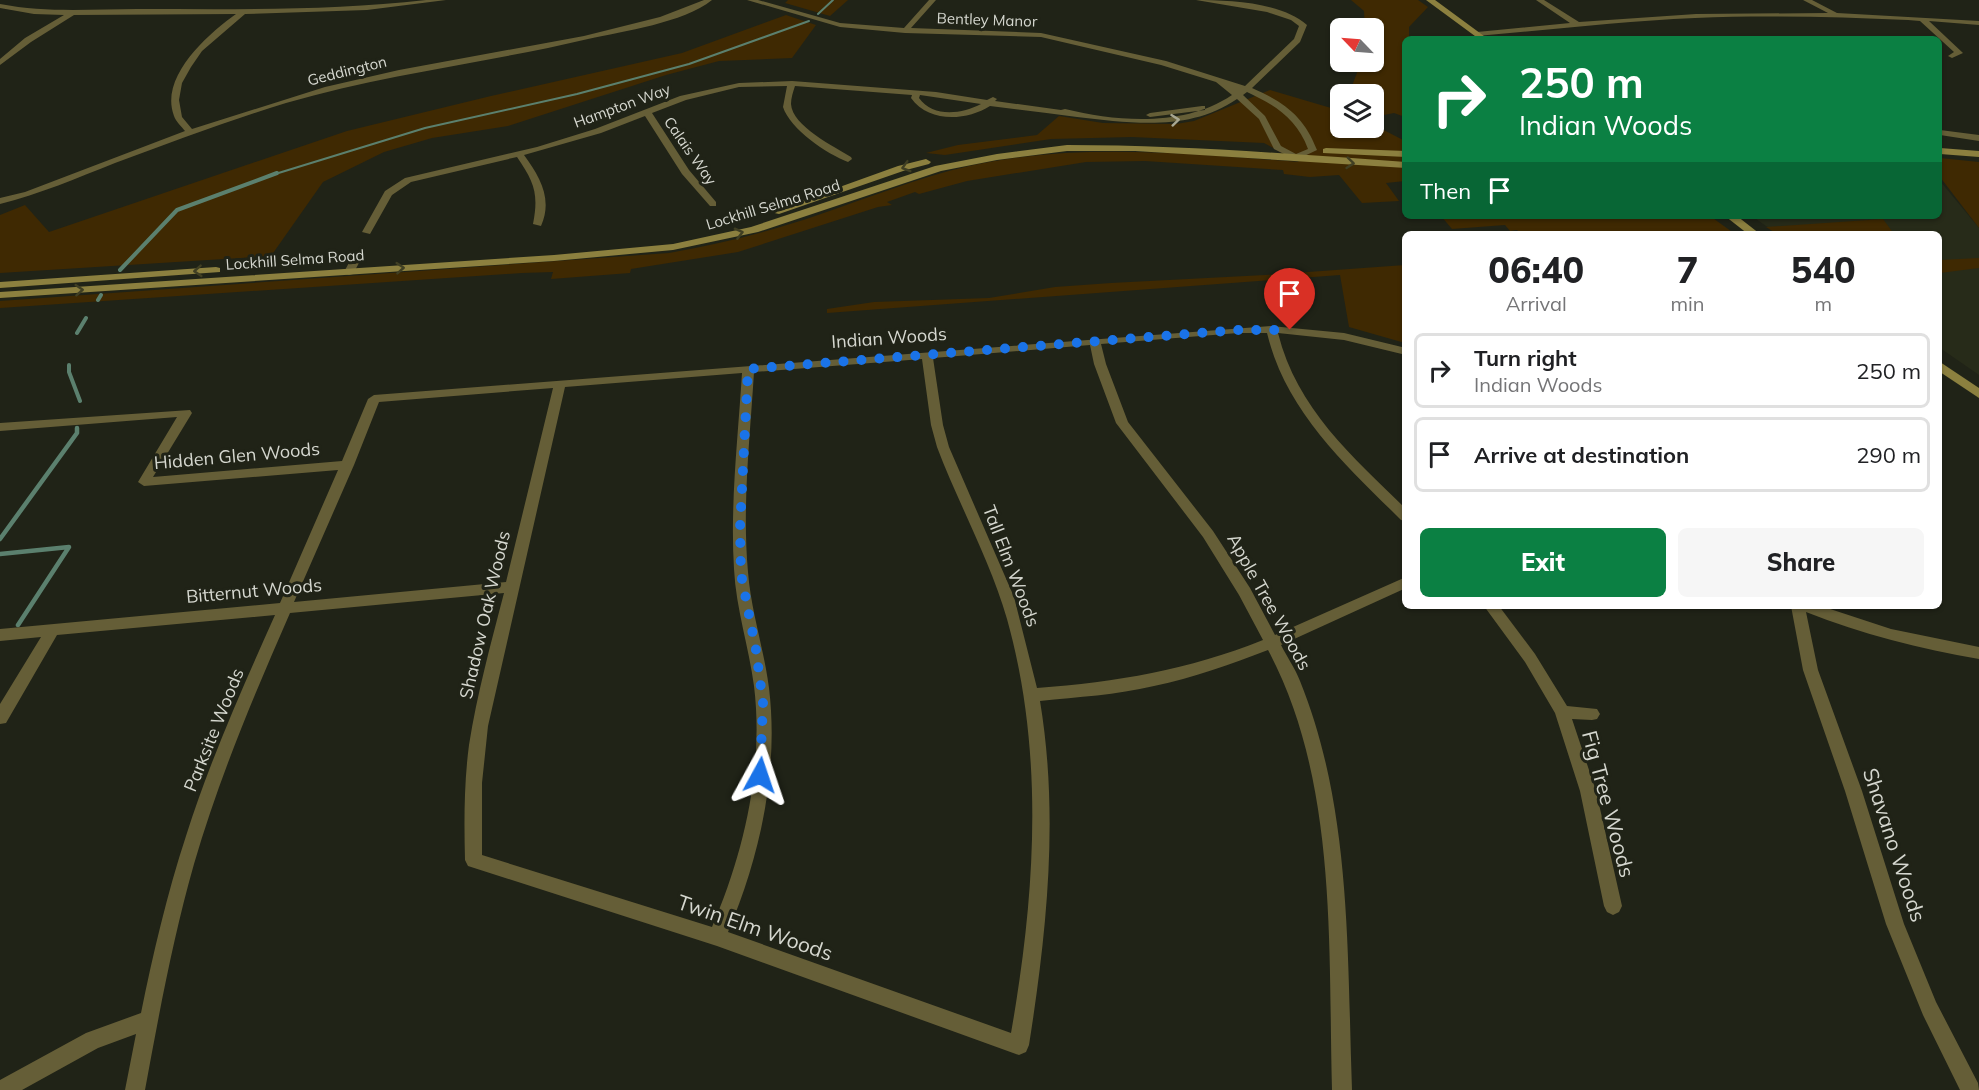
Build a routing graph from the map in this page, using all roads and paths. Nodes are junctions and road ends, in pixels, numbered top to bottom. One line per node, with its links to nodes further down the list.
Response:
1 (443, 0): 11 (street)
2 (709, 0): 32 (street, Geddington)
3 (750, 0): 16 (street, Bentley Manor)
4 (933, 0): 16 (street)
5 (1199, 0): 25 (street, Hampton Way)
6 (1430, 0): 17 (main road)
7 (1539, 0): 15 (street)
8 (1806, 0): 12 (street)
9 (0, 6): 10 (street)
10 (74, 12): 11 (street); 22 (street)
11 (243, 12): 32 (street)
12 (1838, 16): 13 (street); 15 (street)
13 (1922, 19): 14 (street); 19 (street)
14 (1979, 23)
15 (1578, 25): 18 (street)
16 (905, 31): 23 (street, Bentley Manor)
17 (1480, 36)
18 (1489, 36)
19 (1940, 36)
20 (1942, 37): 21 (street)
21 (1952, 56)
22 (0, 63)
23 (1220, 82): 25 (street, Bentley Manor); 27 (street, Bentley Manor)
24 (792, 83): 26 (street, Hampton Way); 29 (street, Hampton Way); 42 (street)
25 (1247, 89): 27 (street, Hampton Way); 30 (street, Bentley Manor)
26 (917, 93): 28 (street, Hampton Way); 28 (street, Hampton Way)
27 (1238, 96): 28 (street, Hampton Way); 31 (street, Bentley Manor)
28 (992, 100)
29 (647, 112): 38 (street, Hampton Way); 45 (street, Calais Way)
30 (1291, 114): 31 (street); 36 (street, Bentley Manor)
31 (1262, 118): 35 (street, Bentley Manor)
32 (191, 133): 44 (street, Geddington)
33 (1942, 133): 34 (street)
34 (1979, 138)
35 (1277, 147): 36 (main road, Lockhill Selma Road); 41 (street); 46 (main road, Lockhill Selma Road, one-way to 46)
36 (1313, 150): 39 (main road, Lockhill Selma Road); 41 (street)
37 (1942, 150): 40 (main road)
38 (519, 154): 49 (street); 51 (street, Hampton Way)
39 (1402, 154)
40 (1979, 154)
41 (1296, 157): 43 (main road, Lockhill Selma Road, one-way to 43); 47 (main road, Lockhill Selma Road)
42 (848, 159)
43 (1402, 165)
44 (0, 201)
45 (713, 204)
46 (791, 207): 47 (street); 52 (main road, Lockhill Selma Road)
47 (801, 215): 53 (main road, Lockhill Selma Road, one-way to 47)
48 (1734, 219): 50 (main road)
49 (538, 224)
50 (1751, 231)
51 (367, 232)
52 (355, 261): 53 (street); 54 (main road, Lockhill Selma Road, one-way to 54)
53 (349, 272): 56 (main road, Lockhill Selma Road, one-way to 53)
54 (46, 282): 55 (main road, Lockhill Selma Road); 56 (street)
55 (0, 285)
56 (36, 293): 57 (main road, Lockhill Selma Road)
57 (0, 295)
58 (1271, 329): 59 (street, Indian Woods); 60 (street, Indian Woods); 69 (street)
59 (1095, 342): 61 (street, Indian Woods); 78 (street, Apple Tree Woods)
60 (1402, 351)
61 (927, 355): 63 (street, Indian Woods); 80 (street, Tall Elm Woods)
62 (1942, 367): 65 (main road)
63 (748, 369): 64 (street, Indian Woods); 86 (street)
64 (560, 383): 66 (street, Indian Woods); 71 (street, Shadow Oak Woods)
65 (1979, 394)
66 (374, 399): 68 (street, Parksite Woods)
67 (0, 427): 68 (street, Hidden Glen Woods)
68 (348, 465): 72 (street, Parksite Woods)
69 (1402, 513)
70 (1402, 584): 78 (street)
71 (512, 587): 72 (street, Bitternut Woods); 84 (street, Shadow Oak Woods)
72 (284, 608): 76 (street, Bitternut Woods); 87 (street, Parksite Woods)
73 (1493, 609): 81 (street, Fig Tree Woods)
74 (1798, 609): 92 (street, Shavano Woods)
75 (1814, 609): 79 (street)
76 (53, 630): 77 (street, Bitternut Woods); 83 (street)
77 (0, 635)
78 (1272, 644): 80 (street); 91 (street, Apple Tree Woods)
79 (1979, 653)
80 (1032, 695): 88 (street, Tall Elm Woods)
81 (1562, 712): 82 (street, Fig Tree Woods); 85 (street, Fig Tree Woods)
82 (1592, 714)
83 (0, 718)
84 (474, 860): 86 (street, Twin Elm Woods)
85 (1613, 906)
86 (717, 937): 88 (street, Twin Elm Woods)
87 (149, 1020): 89 (street); 90 (street, Parksite Woods)
88 (1019, 1045)
89 (3, 1090)
90 (135, 1090)
91 (1342, 1090)
92 (1971, 1090)

